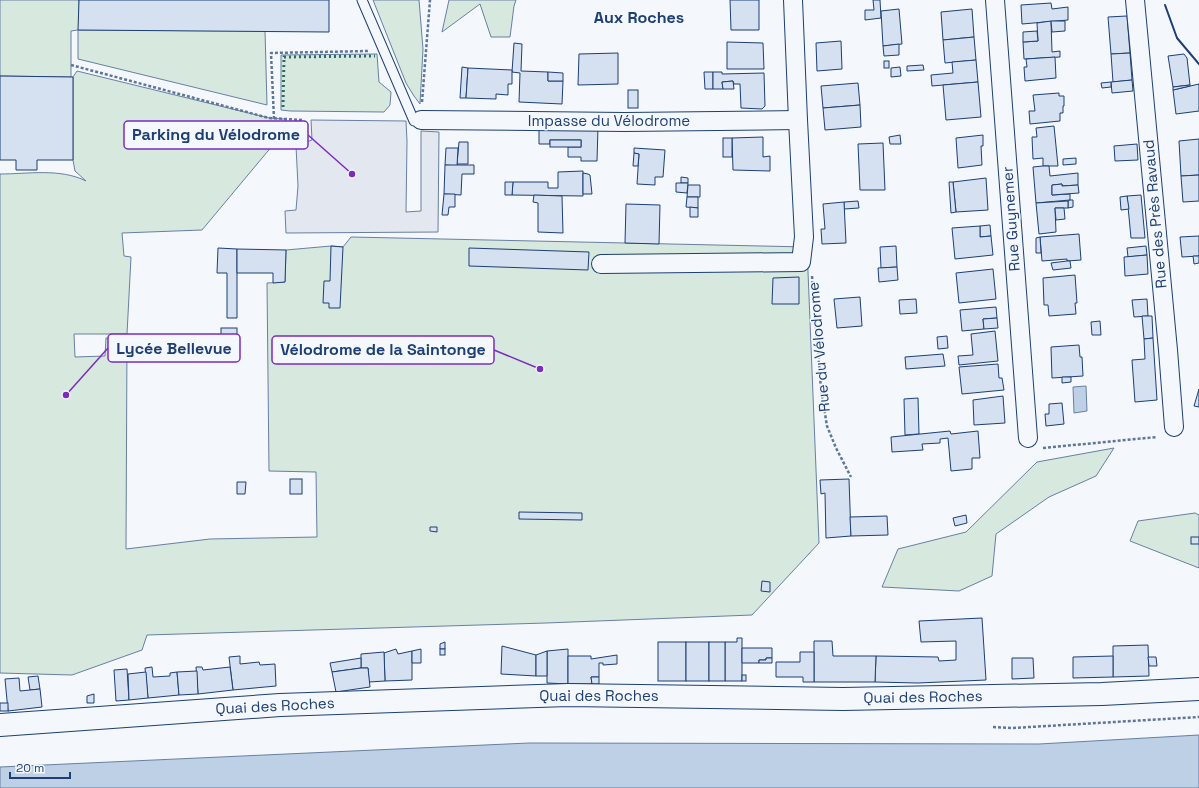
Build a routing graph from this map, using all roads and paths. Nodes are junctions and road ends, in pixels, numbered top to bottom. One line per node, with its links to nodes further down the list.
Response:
1 (362, 0): 6 (lane)
2 (430, 0): 11 (path)
3 (793, 0): 10 (street, Rue du Vélodrome)
4 (995, 0): 15 (street, Rue Guynemer)
5 (1135, 0): 14 (street, Rue des Près Ravaud)
6 (384, 51): 8 (path); 11 (lane)
7 (71, 65): 8 (path)
8 (274, 118): 9 (path)
9 (303, 120)
10 (798, 120): 11 (street, Impasse du Vélodrome); 12 (street, Rue du Vélodrome)
11 (417, 121)
12 (601, 264)
13 (812, 273): 16 (path, Rue du Vélodrome)
14 (1174, 427): 15 (path)
15 (1028, 438)
16 (852, 477)
17 (1199, 689): 19 (street, Quai des Roches)
18 (1199, 717): 20 (path)
19 (0, 725)
20 (993, 727)

